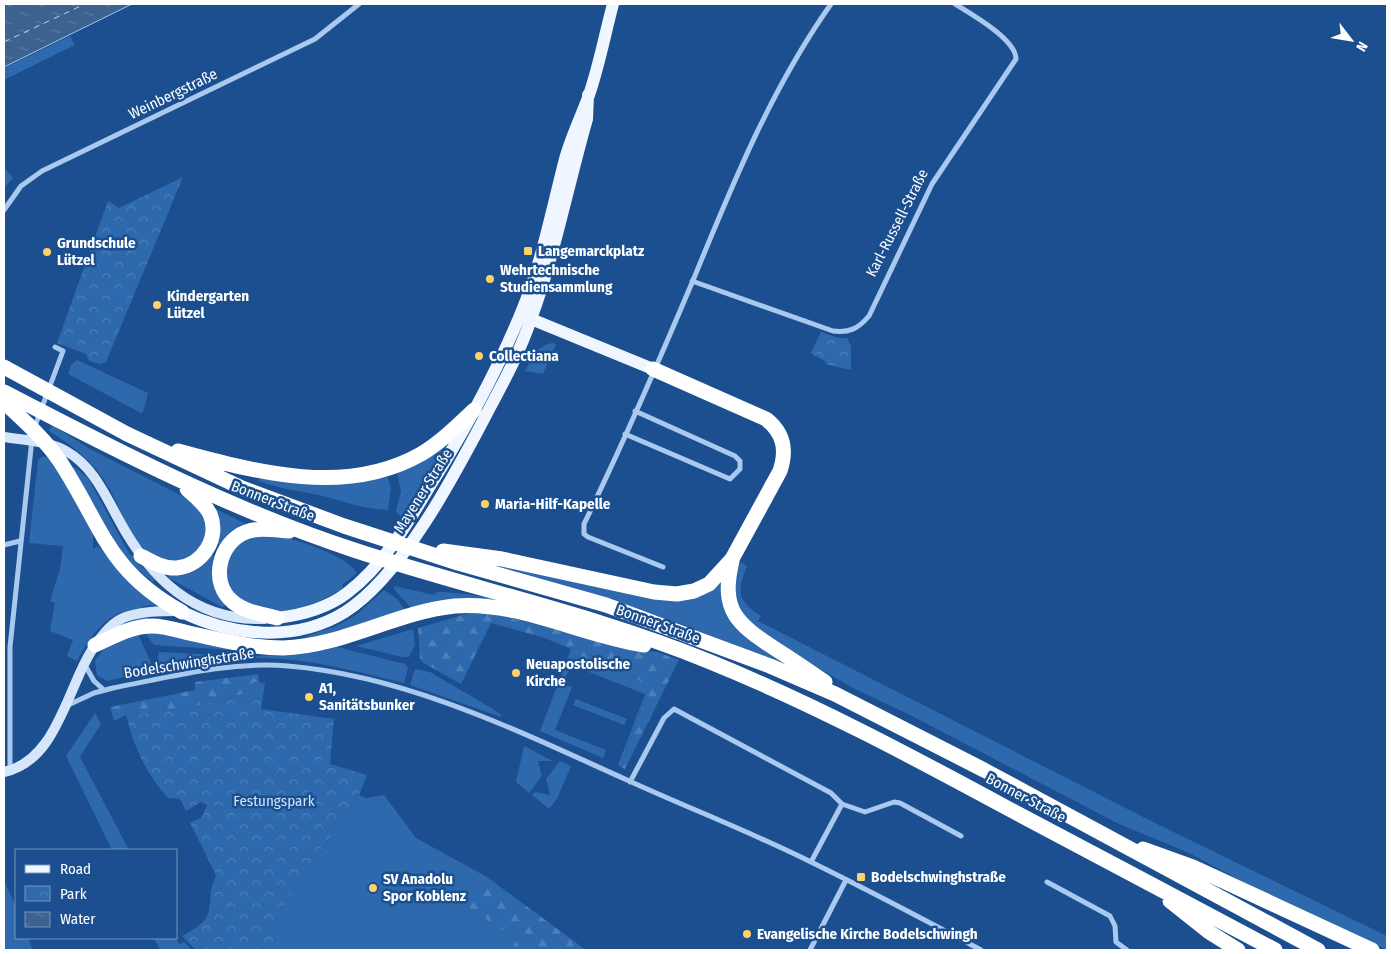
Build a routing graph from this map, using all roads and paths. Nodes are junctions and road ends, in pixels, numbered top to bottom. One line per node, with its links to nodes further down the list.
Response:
1 (359, 4): 6 (street, Weinbergstraße)
2 (613, 4): 5 (main road, Mayener Straße)
3 (831, 4): 7 (street)
4 (954, 4): 7 (street, Karl-Russell-Straße)
5 (588, 96): 8 (main road, Mayener Straße); 14 (main road, Mayener Straße)
6 (4, 210)
7 (692, 281): 11 (street)
8 (531, 320): 11 (main road); 28 (main road, Mayener Straße)
9 (55, 348): 18 (street)
10 (4, 368): 19 (highway, Bonner Straße)
11 (653, 369): 15 (street); 26 (highway)
12 (4, 392): 20 (highway, Bonner Straße)
13 (4, 402): 28 (highway)
14 (474, 410): 19 (highway); 29 (main road, Mayener Straße)
15 (635, 411): 16 (street); 16 (street)
16 (625, 434): 27 (street)
17 (4, 437): 18 (street)
18 (32, 441): 22 (street); 25 (street)
19 (147, 443): 24 (highway, Bonner Straße)
20 (172, 477): 21 (highway, Bonner Straße); 25 (highway)
21 (304, 532): 29 (highway); 33 (highway, Bonner Straße)
22 (20, 541): 23 (street); 34 (street)
23 (4, 544)
24 (423, 551): 26 (highway); 37 (highway, Bonner Straße)
25 (141, 556): 29 (street, Mayener Straße)
26 (732, 559): 37 (highway)
27 (663, 567)
28 (182, 612): 30 (street, Mayener Straße)
29 (276, 618)
30 (148, 619): 32 (highway); 33 (highway)
31 (4, 644): 34 (street)
32 (95, 645): 35 (street)
33 (670, 647): 47 (highway, Bonner Straße)
34 (10, 648): 39 (street)
35 (84, 662): 36 (street); 38 (street)
36 (104, 690): 38 (street, Bodelschwinghstraße); 40 (street, Bodelschwinghstraße)
37 (862, 706): 43 (highway, Bonner Straße)
38 (64, 707): 39 (street)
39 (7, 771)
40 (630, 782): 41 (street); 44 (street, Bodelschwinghstraße)
41 (842, 804): 42 (street); 44 (street)
42 (961, 836)
43 (1111, 839): 53 (highway, Bonner Straße); 54 (highway)
44 (811, 862): 45 (street, Bodelschwinghstraße)
45 (846, 880): 48 (street); 49 (street, Bodelschwinghstraße)
46 (1047, 882): 50 (street)
47 (1150, 884): 51 (highway); 52 (highway, Bonner Straße)
48 (810, 950)
49 (981, 950)
50 (1127, 950)
51 (1238, 950)
52 (1275, 950)
53 (1318, 950)
54 (1372, 950)

